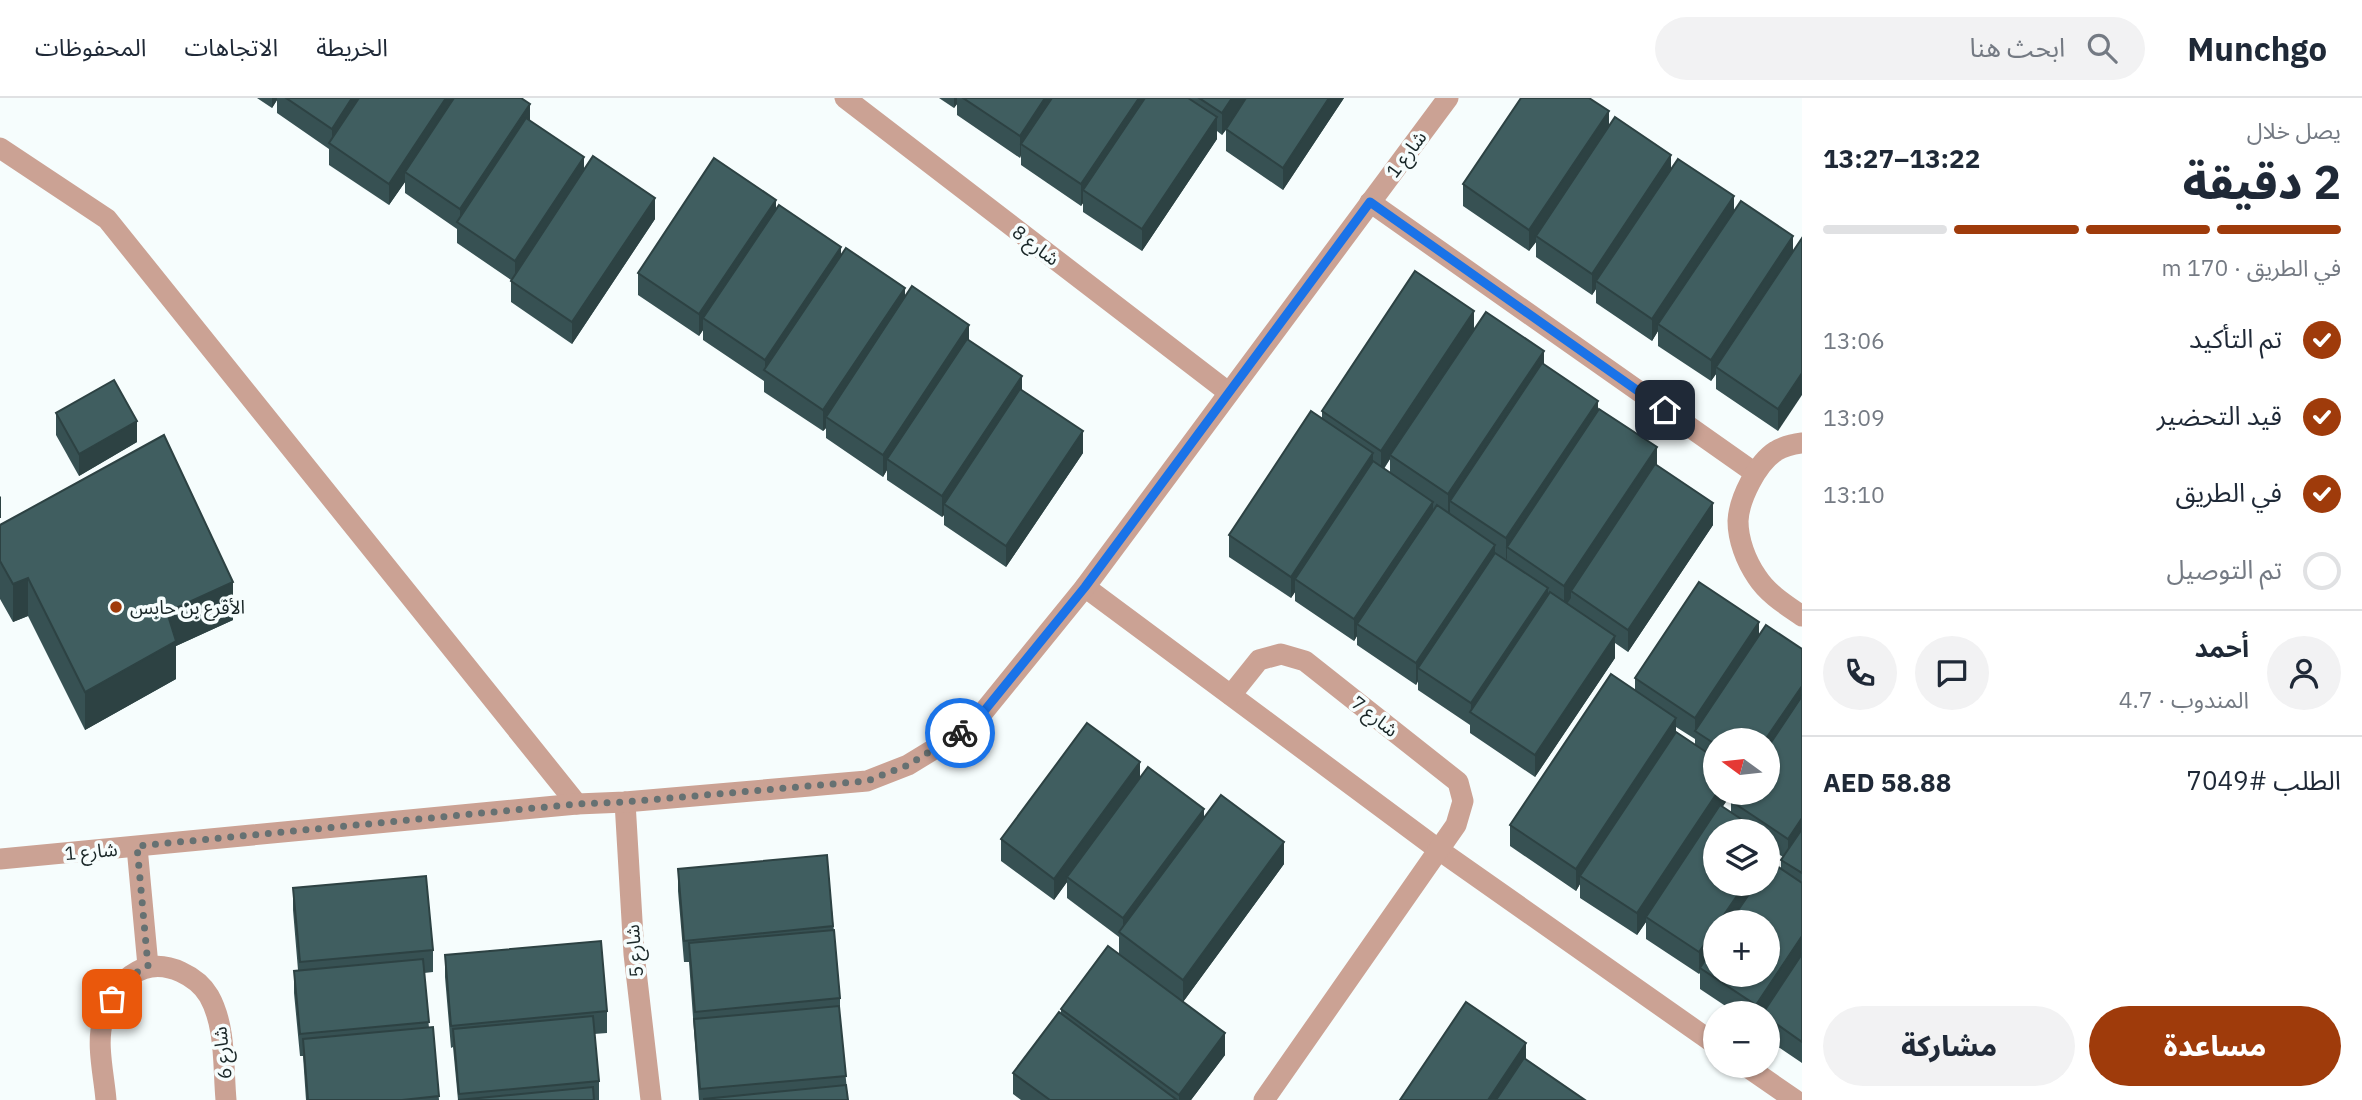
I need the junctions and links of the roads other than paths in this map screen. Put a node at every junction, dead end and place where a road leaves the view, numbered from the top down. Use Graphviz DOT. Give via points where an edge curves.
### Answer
graph roads {
  1 [pos="845,98"];
  2 [pos="1448,98"];
  3 [pos="0,148"];
  4 [pos="1370,202"];
  5 [pos="1228,392"];
  6 [pos="1802,443"];
  7 [pos="1755,473"];
  8 [pos="1085,587"];
  9 [pos="1802,616"];
  10 [pos="1231,695"];
  11 [pos="625,802"];
  12 [pos="577,804"];
  13 [pos="137,846"];
  14 [pos="1439,850"];
  15 [pos="0,859"];
  16 [pos="148,966"];
  17 [pos="1703,1036"];
  18 [pos="1763,1078"];
  19 [pos="106,1100"];
  20 [pos="226,1100"];
  21 [pos="651,1100"];
  22 [pos="1264,1100"];
  23 [pos="1795,1100"];
  1 -- 5 [label="street, شارع 8"];
  2 -- 4 [label="street, شارع 1"];
  3 -- 12 [label="street" via="107,219"];
  4 -- 5 [label="street, شارع 1"];
  4 -- 7 [label="street"];
  5 -- 8 [label="street, شارع 1"];
  6 -- 7 [label="street" via="1776,451"];
  7 -- 9 [label="street" via="1741,500 1742,549 1774,596"];
  8 -- 10 [label="street"];
  8 -- 11 [label="street, شارع 1" via="972,726 908,765 867,781"];
  10 -- 14 [label="street"];
  10 -- 14 [label="street, شارع 7" via="1259,660 1281,654 1305,660 1458,782 1463,801 1457,825"];
  11 -- 12 [label="street, شارع 1"];
  11 -- 21 [label="street, شارع 5" via="634,954"];
  12 -- 13 [label="street, شارع 1"];
  13 -- 15 [label="street, شارع 1"];
  13 -- 16 [label="street"];
  14 -- 17 [label="street"];
  14 -- 22 [label="street, شارع 7"];
  16 -- 19 [label="street" via="127,978 103,1021"];
  16 -- 20 [label="street, شارع 6" via="170,967 194,978 208,994 220,1021"];
  18 -- 23 [label="street"];
}
